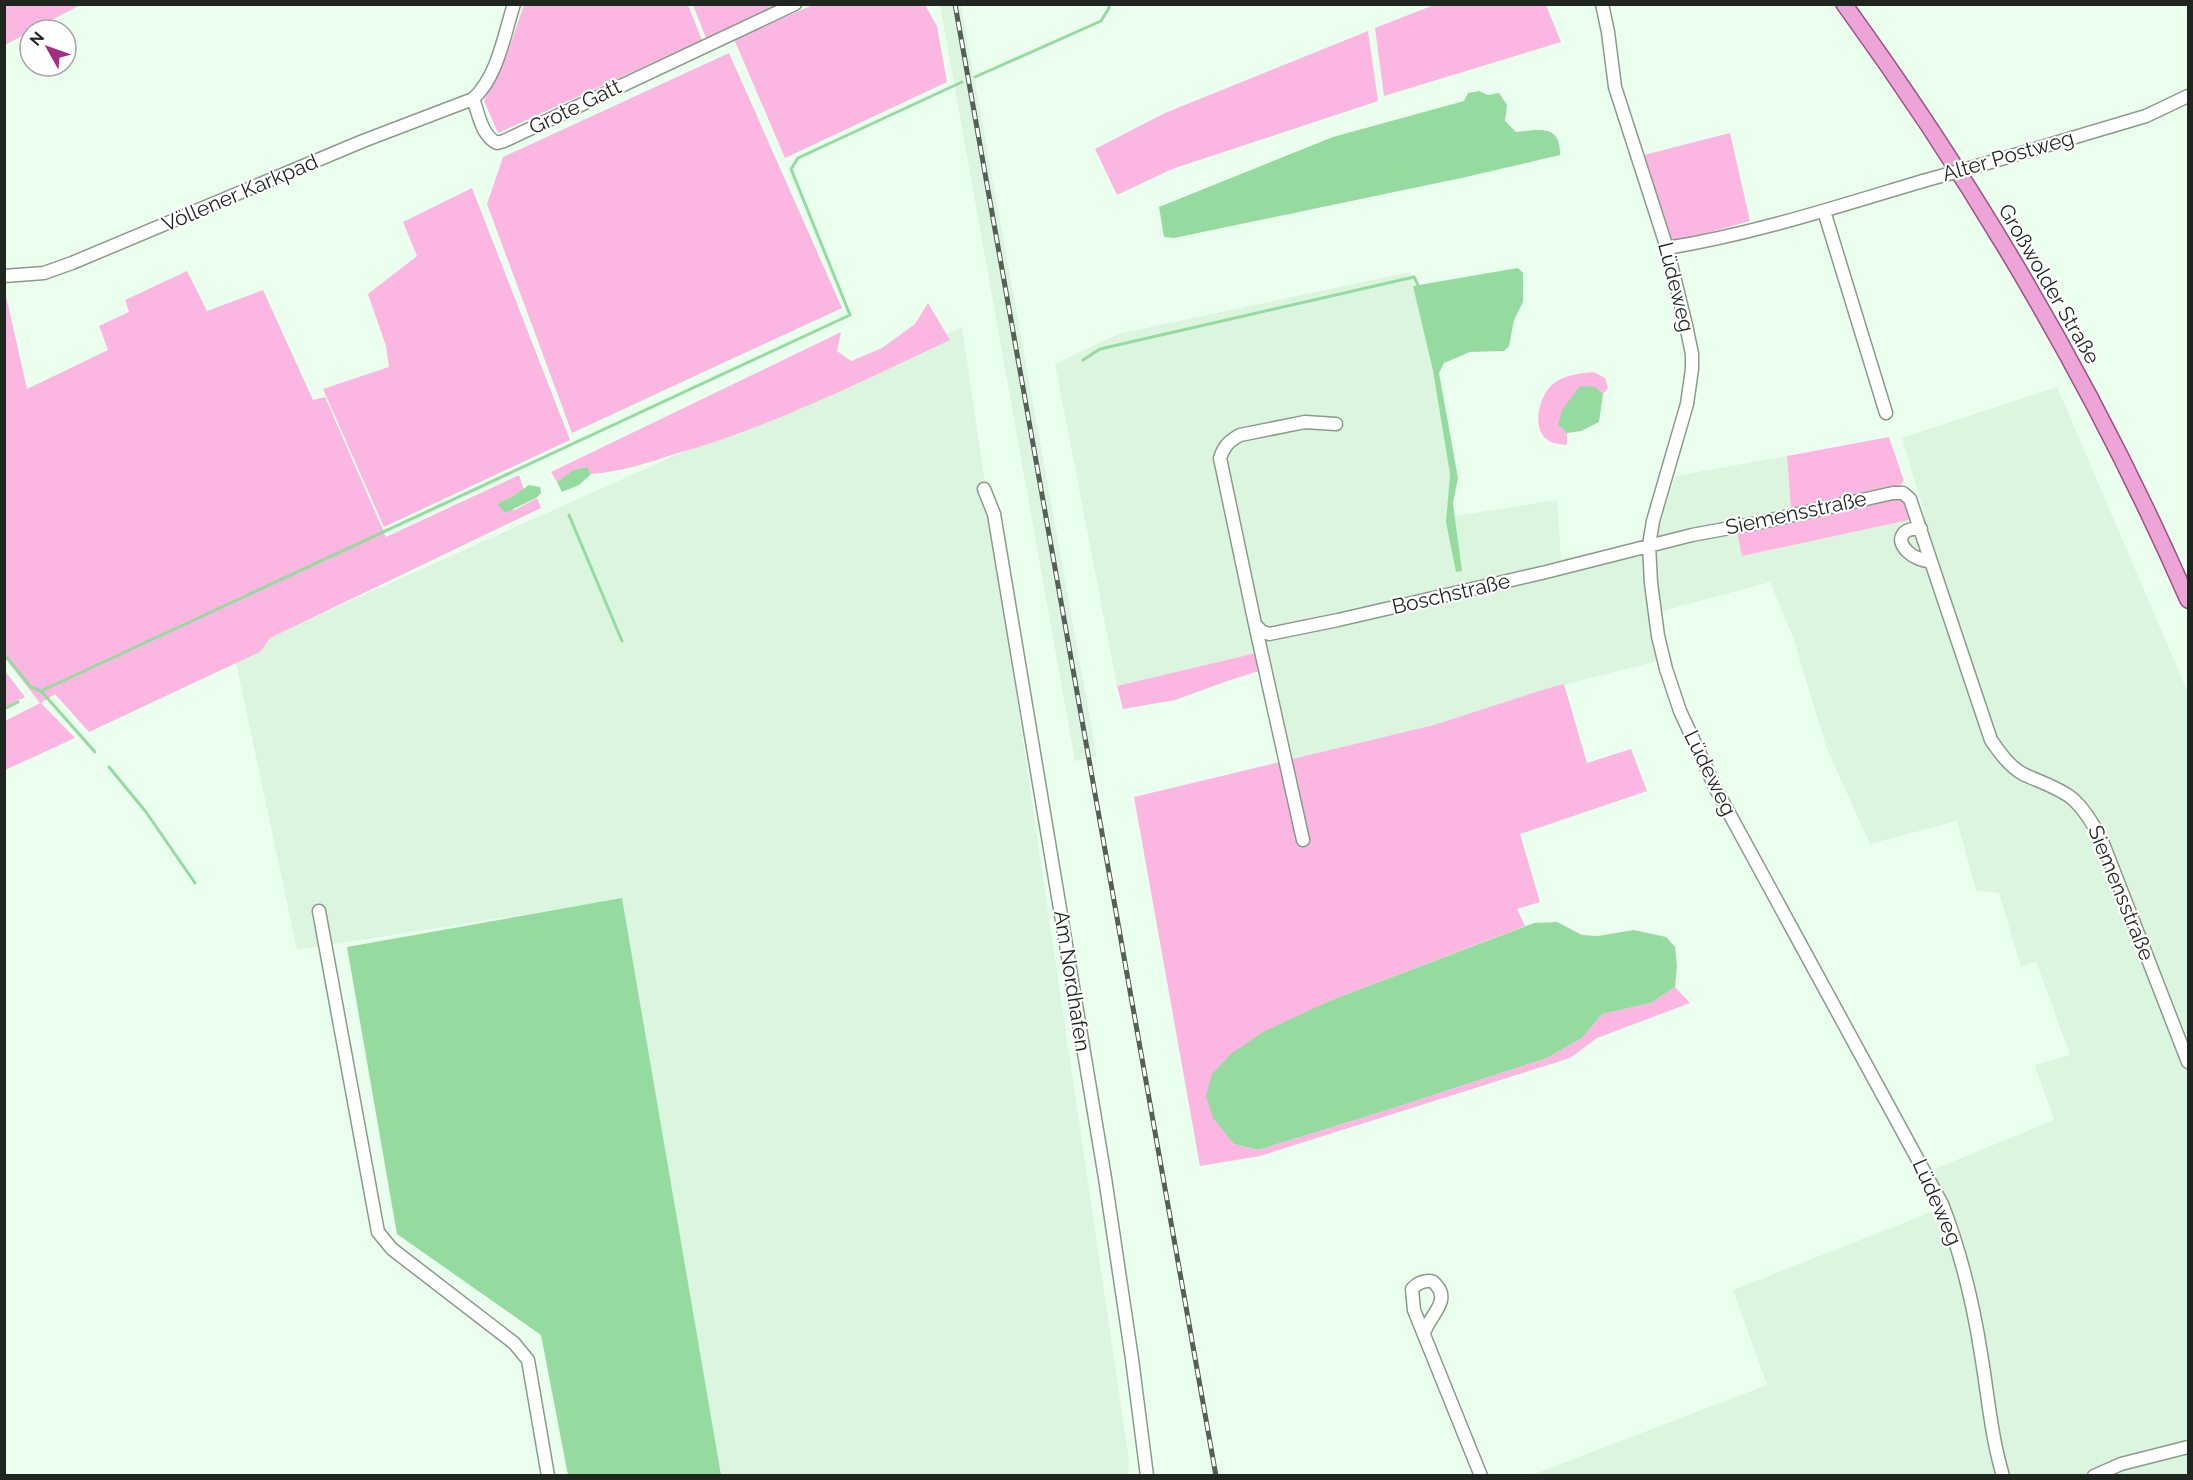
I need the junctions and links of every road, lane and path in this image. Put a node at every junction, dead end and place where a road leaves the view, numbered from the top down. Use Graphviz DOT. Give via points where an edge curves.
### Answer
graph roads {
  1 [pos="514,4"];
  2 [pos="795,4"];
  3 [pos="1602,4"];
  4 [pos="1844,4"];
  5 [pos="2188,96"];
  6 [pos="473,99"];
  7 [pos="1824,211"];
  8 [pos="1667,248"];
  9 [pos="4,276"];
  10 [pos="1886,413"];
  11 [pos="1336,424"];
  12 [pos="984,489"];
  13 [pos="1921,529"];
  14 [pos="1649,545"];
  15 [pos="1931,562"];
  16 [pos="2188,600"];
  17 [pos="1255,624"];
  18 [pos="1303,840"];
  19 [pos="319,911"];
  20 [pos="2188,1062"];
  21 [pos="1424,1334"];
  22 [pos="2188,1447"];
  23 [pos="548,1476"];
  24 [pos="1147,1476"];
  25 [pos="1481,1476"];
  26 [pos="2003,1476"];
  27 [pos="2094,1476"];
  1 -- 6 [label="street" via="490,78"];
  2 -- 6 [label="street, Grote Gatt" via="504,141 497,143 484,131"];
  3 -- 8 [label="street, Lüdeweg" via="1615,87"];
  4 -- 16 [label="main road, Großwolder Straße" via="1961,177 2070,361 2119,453"];
  5 -- 7 [label="street, Alter Postweg, bridge" via="2146,116"];
  6 -- 9 [label="street, Völlener Karkpad" via="44,273"];
  7 -- 8 [label="street, Alter Postweg"];
  7 -- 10 [label="street"];
  8 -- 14 [label="street, Lüdeweg" via="1692,354 1692,369 1687,404"];
  11 -- 17 [label="street" via="1305,422 1240,435 1223,450 1220,458"];
  12 -- 24 [label="street, Am Nordhafen" via="996,525 1103,1167"];
  13 -- 14 [label="street, Siemensstraße" via="1910,499 1903,493 1893,493"];
  13 -- 15 [label="street, Siemensstraße"];
  13 -- 15 [label="street" via="1905,531 1902,543 1916,558"];
  14 -- 17 [label="street, Boschstraße" via="1315,625 1269,634"];
  14 -- 26 [label="street, Lüdeweg" via="1658,636 1680,711 1697,750 1942,1204 1967,1279"];
  15 -- 20 [label="street, Siemensstraße" via="1991,740 2003,758 2021,772 2057,789 2090,817"];
  17 -- 18 [label="street"];
  19 -- 23 [label="street" via="378,1232 392,1249 514,1342 528,1360"];
  21 -- 25 [label="street"];
  22 -- 27 [label="street" via="2121,1464"];
}
